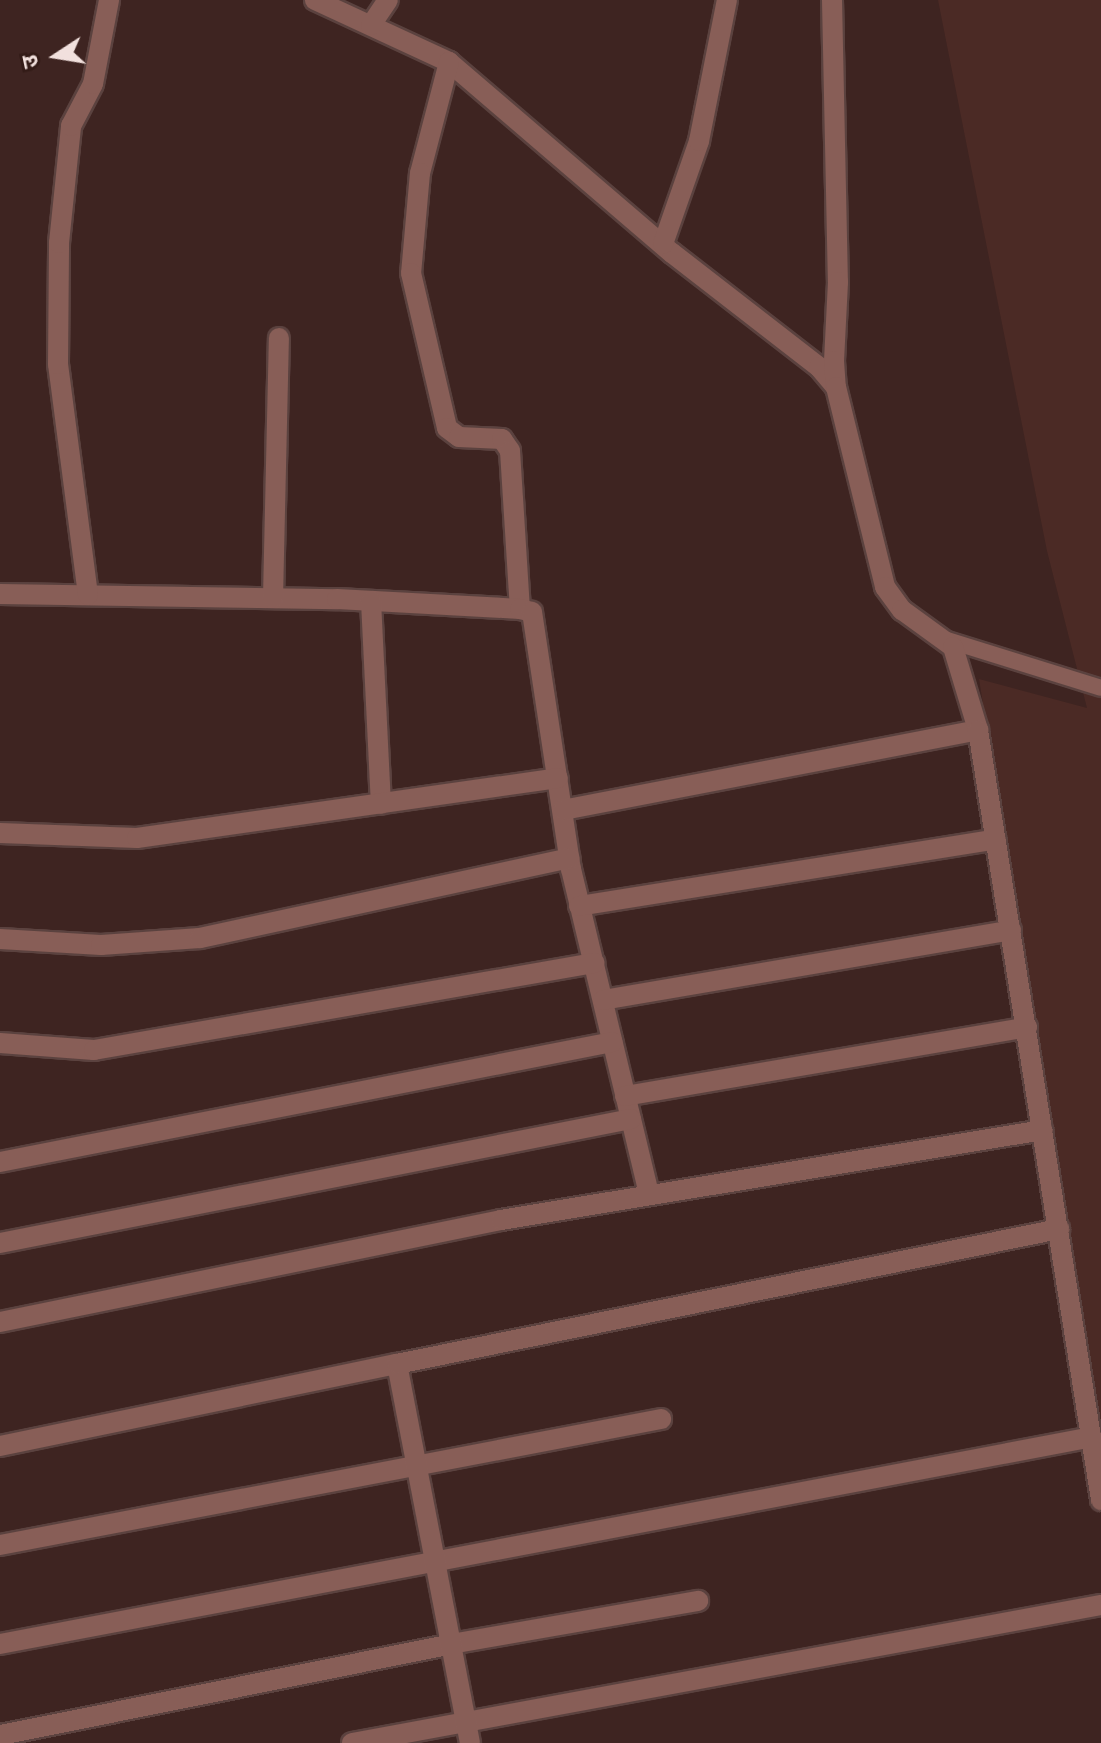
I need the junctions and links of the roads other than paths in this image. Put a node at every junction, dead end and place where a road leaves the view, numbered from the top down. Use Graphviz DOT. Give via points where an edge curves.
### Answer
graph roads {
  1 [pos="109,0"];
  2 [pos="315,0"];
  3 [pos="388,0"];
  4 [pos="727,0"];
  5 [pos="832,0"];
  6 [pos="371,25"];
  7 [pos="449,62"];
  8 [pos="663,244"];
  9 [pos="279,338"];
  10 [pos="836,387"];
  11 [pos="0,594"];
  12 [pos="88,595"];
  13 [pos="273,598"];
  14 [pos="371,601"];
  15 [pos="520,609"];
  16 [pos="942,638"];
  17 [pos="1101,688"];
  18 [pos="978,730"];
  19 [pos="558,778"];
  20 [pos="381,804"];
  21 [pos="563,810"];
  22 [pos="0,833"];
  23 [pos="996,839"];
  24 [pos="569,858"];
  25 [pos="579,906"];
  26 [pos="1011,930"];
  27 [pos="0,939"];
  28 [pos="594,963"];
  29 [pos="603,1000"];
  30 [pos="1027,1027"];
  31 [pos="612,1042"];
  32 [pos="0,1043"];
  33 [pos="625,1096"];
  34 [pos="631,1119"];
  35 [pos="1043,1130"];
  36 [pos="0,1162"];
  37 [pos="649,1195"];
  38 [pos="1059,1229"];
  39 [pos="0,1243"];
  40 [pos="0,1322"];
  41 [pos="397,1364"];
  42 [pos="661,1419"];
  43 [pos="1092,1437"];
  44 [pos="0,1446"];
  45 [pos="417,1468"];
  46 [pos="1101,1500"];
  47 [pos="0,1545"];
  48 [pos="435,1561"];
  49 [pos="698,1601"];
  50 [pos="1101,1605"];
  51 [pos="0,1644"];
  52 [pos="451,1644"];
  53 [pos="468,1733"];
  54 [pos="0,1734"];
  55 [pos="2,1743"];
  56 [pos="352,1743"];
  1 -- 12 [label="street" via="93,84 71,126 59,243 58,364"];
  2 -- 6 [label="street"];
  3 -- 6 [label="street"];
  4 -- 8 [label="street" via="699,141"];
  5 -- 10 [label="street"];
  6 -- 7 [label="street"];
  7 -- 8 [label="street"];
  7 -- 15 [label="street" via="420,173 411,273 447,428 459,437 502,439 510,451"];
  8 -- 10 [label="street" via="819,367"];
  9 -- 13 [label="street"];
  10 -- 16 [label="street" via="885,587 902,610"];
  11 -- 12 [label="street"];
  12 -- 13 [label="street"];
  13 -- 14 [label="street"];
  14 -- 15 [label="street"];
  14 -- 20 [label="street"];
  15 -- 19 [label="street" via="534,616"];
  16 -- 17 [label="lane"];
  16 -- 18 [label="street" via="960,663"];
  18 -- 21 [label="street"];
  18 -- 23 [label="street"];
  19 -- 20 [label="street"];
  19 -- 21 [label="street"];
  20 -- 22 [label="street" via="137,838"];
  21 -- 24 [label="street"];
  23 -- 25 [label="street"];
  23 -- 26 [label="street"];
  24 -- 25 [label="street"];
  24 -- 27 [label="street" via="200,938 101,945"];
  25 -- 28 [label="street"];
  26 -- 29 [label="street"];
  26 -- 30 [label="street"];
  28 -- 29 [label="street"];
  28 -- 32 [label="street" via="94,1050"];
  29 -- 31 [label="street"];
  30 -- 33 [label="street"];
  30 -- 35 [label="street"];
  31 -- 33 [label="street"];
  31 -- 36 [label="street"];
  33 -- 34 [label="street"];
  34 -- 37 [label="street"];
  34 -- 39 [label="street"];
  35 -- 37 [label="street"];
  35 -- 38 [label="street"];
  37 -- 40 [label="street"];
  38 -- 41 [label="street"];
  38 -- 43 [label="street"];
  41 -- 44 [label="street"];
  41 -- 45 [label="street"];
  42 -- 45 [label="street"];
  43 -- 46 [label="street"];
  43 -- 48 [label="street"];
  45 -- 47 [label="street"];
  45 -- 48 [label="street"];
  48 -- 51 [label="street"];
  48 -- 52 [label="street"];
  49 -- 52 [label="street"];
  50 -- 53 [label="street"];
  52 -- 53 [label="street"];
  52 -- 54 [label="street"];
  53 -- 56 [label="street"];
  54 -- 55 [label="street"];
}
